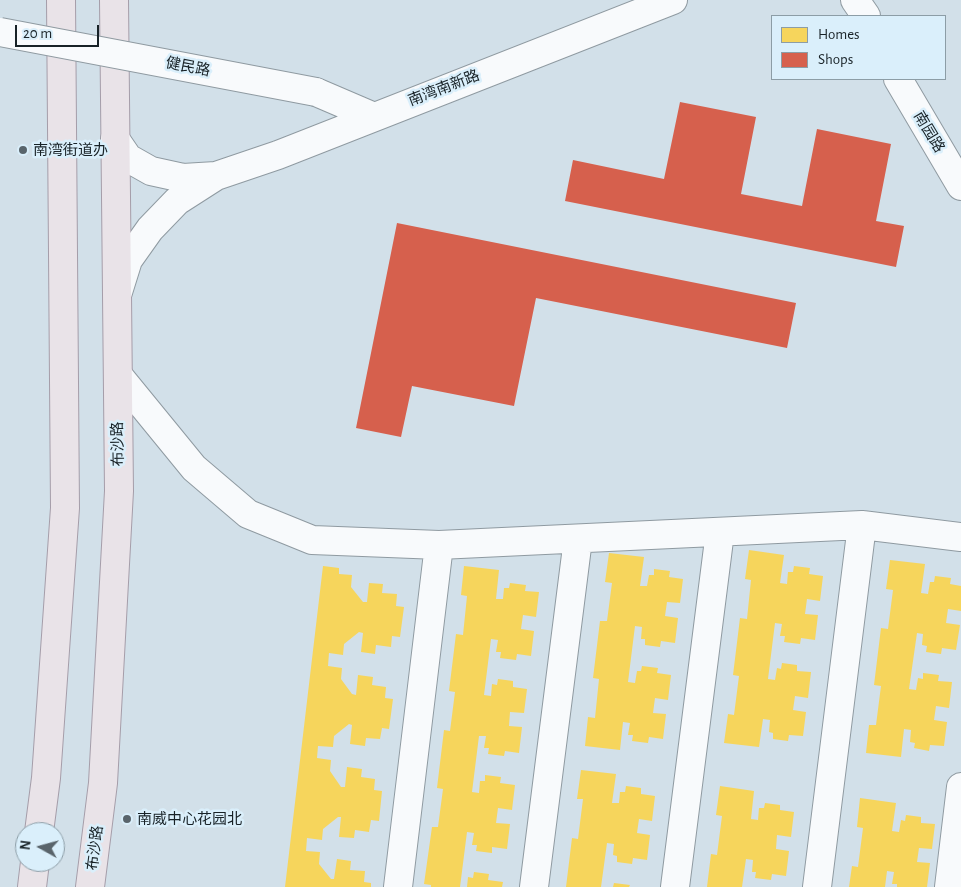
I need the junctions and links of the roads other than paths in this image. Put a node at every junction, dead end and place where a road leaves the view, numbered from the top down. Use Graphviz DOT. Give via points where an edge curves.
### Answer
graph roads {
  1 [pos="60,0"];
  2 [pos="114,0"];
  3 [pos="673,0"];
  4 [pos="854,0"];
  5 [pos="865,15"];
  6 [pos="0,32"];
  7 [pos="899,80"];
  8 [pos="372,116"];
  9 [pos="115,139"];
  10 [pos="216,176"];
  11 [pos="961,186"];
  12 [pos="117,296"];
  13 [pos="118,375"];
  14 [pos="862,525"];
  15 [pos="720,532"];
  16 [pos="961,538"];
  17 [pos="578,539"];
  18 [pos="439,545"];
  19 [pos="961,787"];
  20 [pos="40,822"];
  21 [pos="34,872"];
  22 [pos="32,887"];
  23 [pos="90,887"];
  24 [pos="398,887"];
  25 [pos="534,887"];
  26 [pos="675,887"];
  27 [pos="817,887"];
  28 [pos="949,887"];
  1 -- 20 [label="main road" via="65,508"];
  2 -- 9 [label="main road, 布沙路"];
  3 -- 8 [label="street, 南湾南新路"];
  4 -- 5 [label="street"];
  6 -- 8 [label="street, 健民路, bridge" via="316,92"];
  7 -- 11 [label="street, 南园路"];
  8 -- 10 [label="street, 南湾南新路" via="278,155"];
  9 -- 10 [label="street, 南湾南新路" via="128,158 151,171 183,178"];
  9 -- 12 [label="main road, 布沙路"];
  10 -- 12 [label="street, 南湾南新路" via="177,202 150,229 128,260"];
  12 -- 13 [label="main road, 布沙路"];
  13 -- 18 [label="street" via="194,468 248,514 312,540"];
  13 -- 23 [label="main road, 布沙路" via="118,501 103,783"];
  14 -- 15 [label="street"];
  14 -- 16 [label="street"];
  14 -- 27 [label="street"];
  15 -- 17 [label="street"];
  15 -- 26 [label="street"];
  17 -- 18 [label="street"];
  17 -- 25 [label="street"];
  18 -- 24 [label="street"];
  19 -- 28 [label="street"];
  21 -- 22 [label="main road"];
}
